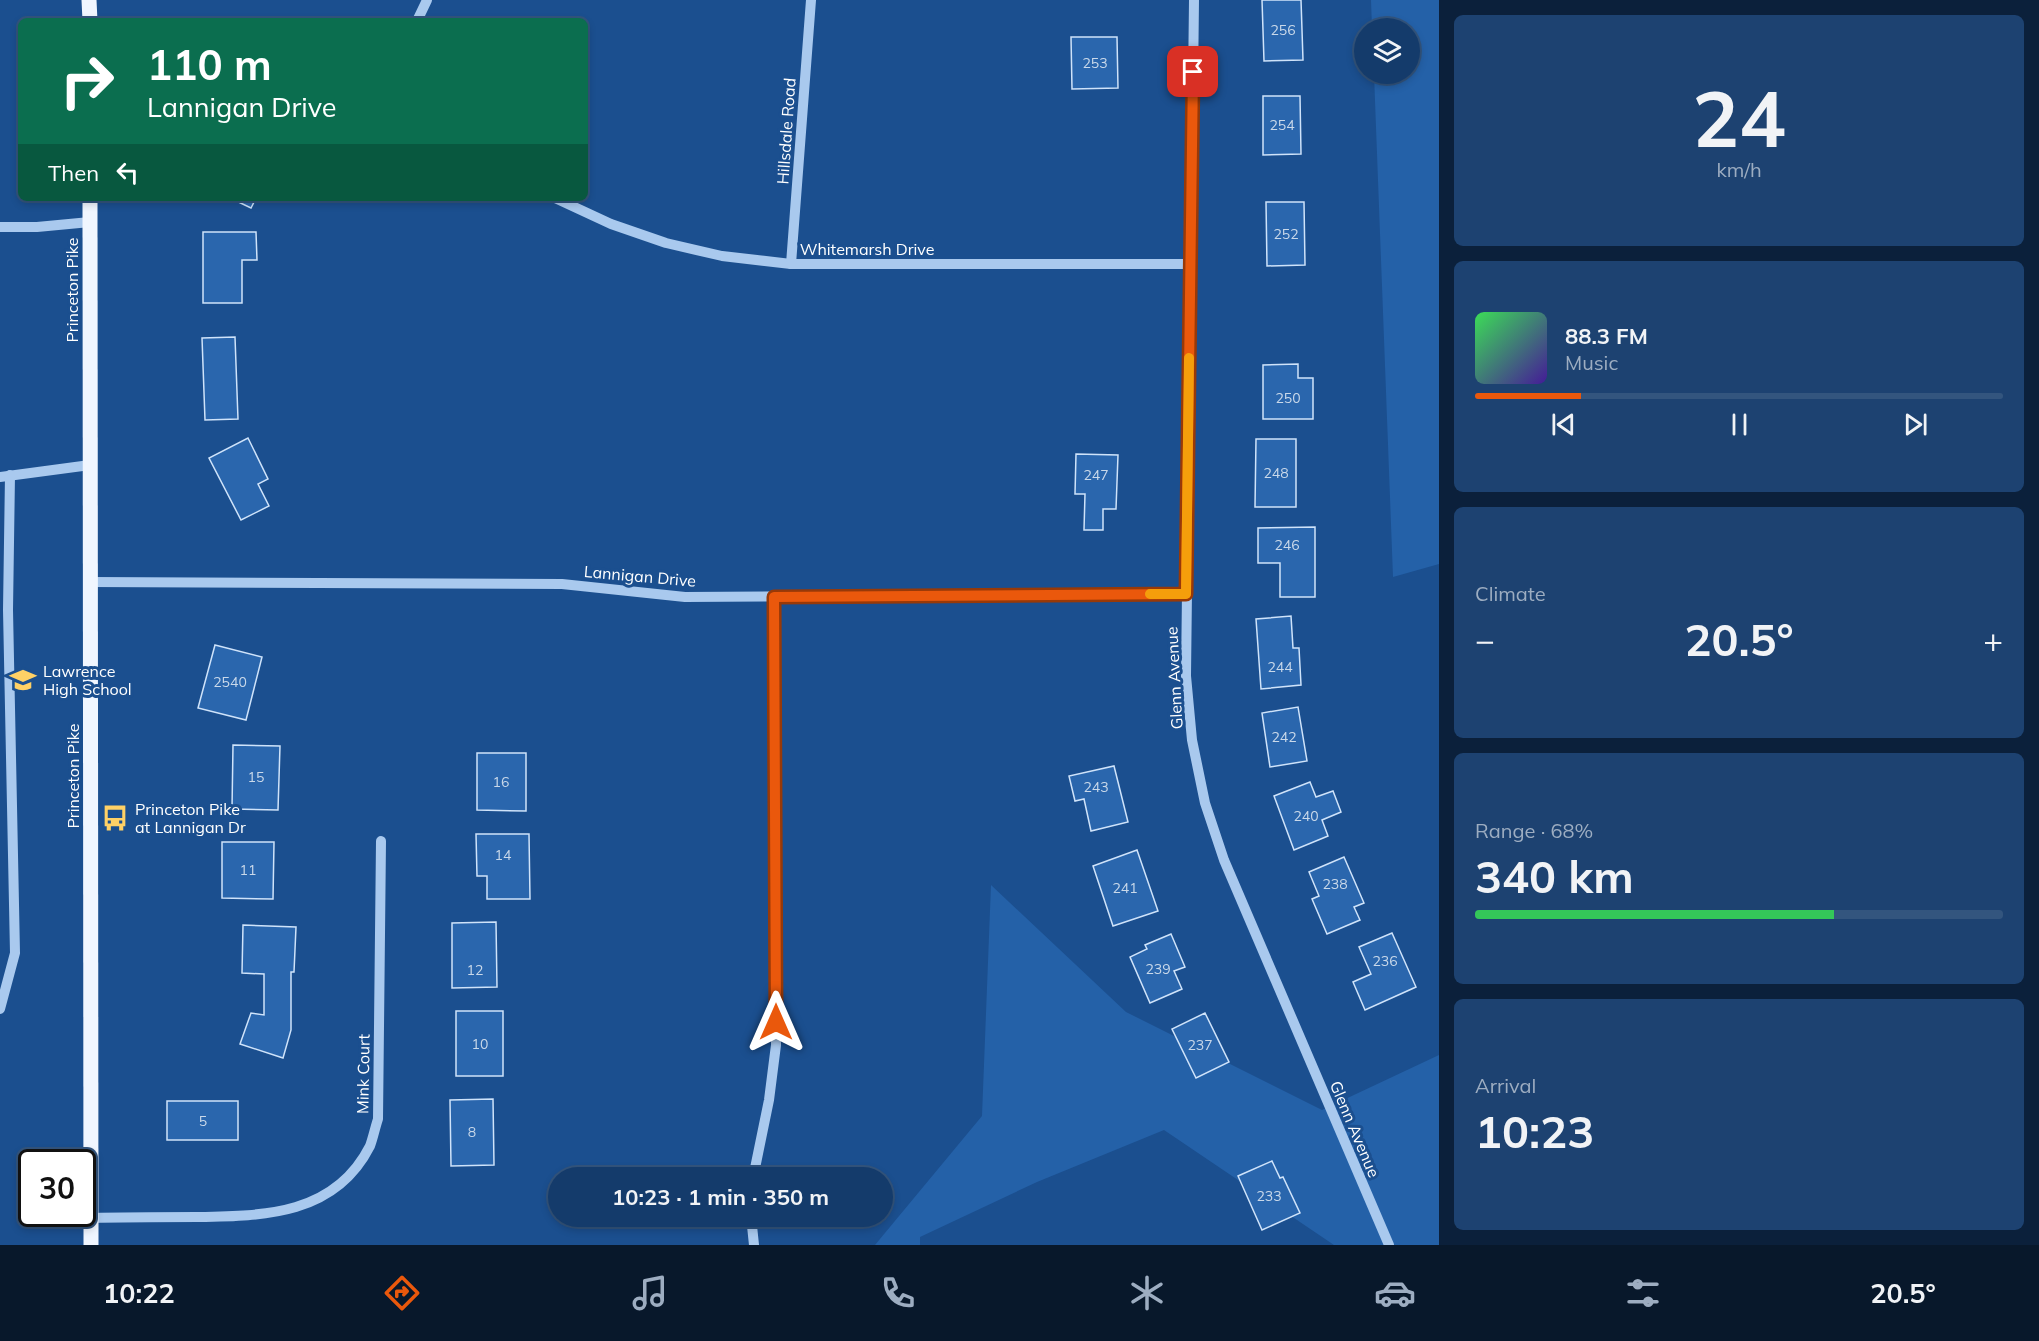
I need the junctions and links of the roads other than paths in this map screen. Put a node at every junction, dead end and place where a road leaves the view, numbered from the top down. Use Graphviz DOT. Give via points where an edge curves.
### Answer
graph roads {
  1 [pos="89,0"];
  2 [pos="427,0"];
  3 [pos="811,0"];
  4 [pos="1194,0"];
  5 [pos="90,18"];
  6 [pos="418,18"];
  7 [pos="90,201"];
  8 [pos="561,201"];
  9 [pos="90,222"];
  10 [pos="0,227"];
  11 [pos="790,264"];
  12 [pos="1191,264"];
  13 [pos="90,465"];
  14 [pos="5,476"];
  15 [pos="90,582"];
  16 [pos="1186,594"];
  17 [pos="774,597"];
  18 [pos="381,841"];
  19 [pos="0,1009"];
  20 [pos="91,1149"];
  21 [pos="755,1167"];
  22 [pos="96,1218"];
  23 [pos="91,1227"];
  24 [pos="752,1227"];
  25 [pos="91,1245"];
  26 [pos="754,1245"];
  27 [pos="1389,1245"];
  1 -- 5 [label="main road"];
  2 -- 6 [label="street"];
  3 -- 11 [label="street, Hillsdale Road"];
  4 -- 12 [label="street, Glenn Avenue"];
  7 -- 9 [label="main road, Princeton Pike"];
  8 -- 11 [label="street, Whitemarsh Drive" via="666,243 722,256"];
  9 -- 10 [label="street"];
  9 -- 13 [label="main road, Princeton Pike"];
  11 -- 12 [label="street, Whitemarsh Drive"];
  12 -- 16 [label="street, Glenn Avenue"];
  13 -- 14 [label="street"];
  13 -- 15 [label="main road, Princeton Pike"];
  14 -- 19 [label="street" via="15,953"];
  15 -- 17 [label="street, Lannigan Drive" via="562,584 685,597"];
  15 -- 20 [label="main road, Princeton Pike"];
  16 -- 17 [label="street, Lannigan Drive"];
  16 -- 27 [label="street, Glenn Avenue" via="1186,676 1192,740 1205,803 1224,860"];
  17 -- 21 [label="street" via="776,1045"];
  18 -- 22 [label="street, Mink Court" via="378,1119 370,1145 356,1168 334,1189 307,1204 285,1210 252,1216"];
  23 -- 25 [label="main road, Princeton Pike"];
  24 -- 26 [label="street"];
}
